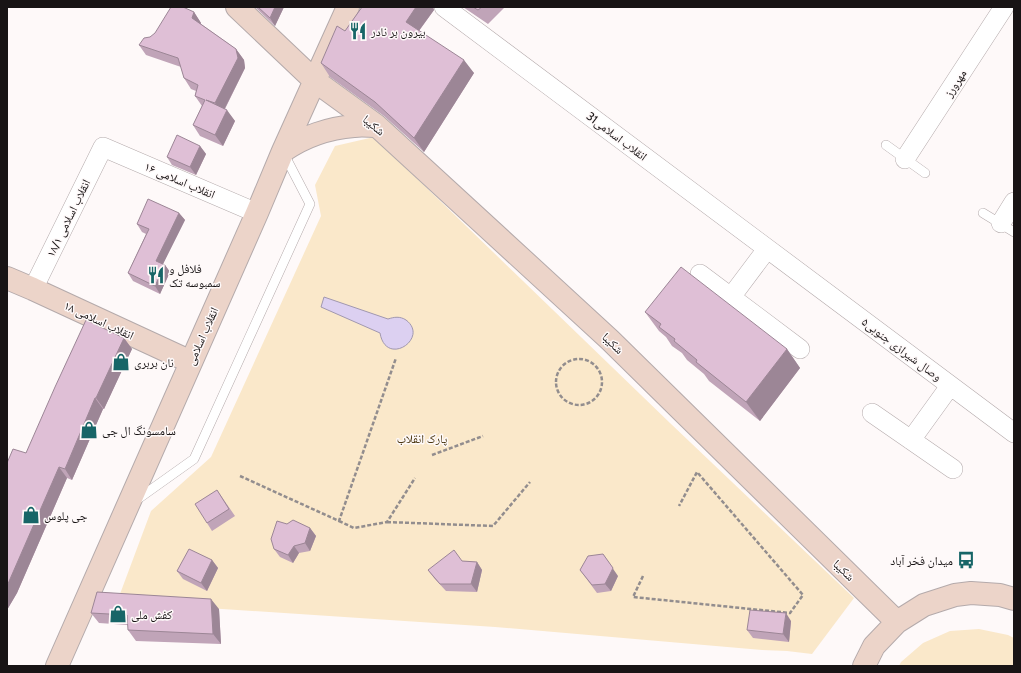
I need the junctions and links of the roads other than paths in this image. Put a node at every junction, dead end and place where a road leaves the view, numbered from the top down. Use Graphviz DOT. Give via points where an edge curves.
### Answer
graph roads {
  1 [pos="237,7"];
  2 [pos="348,7"];
  3 [pos="444,7"];
  4 [pos="1004,7"];
  5 [pos="315,81"];
  6 [pos="377,126"];
  7 [pos="886,145"];
  8 [pos="103,147"];
  9 [pos="283,151"];
  10 [pos="905,159"];
  11 [pos="925,173"];
  12 [pos="1014,202"];
  13 [pos="257,213"];
  14 [pos="983,213"];
  15 [pos="1007,227"];
  16 [pos="767,249"];
  17 [pos="790,266"];
  18 [pos="700,274"];
  19 [pos="7,278"];
  20 [pos="33,289"];
  21 [pos="731,297"];
  22 [pos="800,349"];
  23 [pos="191,362"];
  24 [pos="950,386"];
  25 [pos="872,413"];
  26 [pos="1014,433"];
  27 [pos="911,440"];
  28 [pos="953,469"];
  29 [pos="127,507"];
  30 [pos="1014,599"];
  31 [pos="897,622"];
  32 [pos="57,666"];
  33 [pos="864,666"];
  1 -- 5 [label="street, شکیبا"];
  2 -- 5 [label="street, انقلاب اسلامی"];
  3 -- 16 [label="street, 31انقلاب اسلامی"];
  4 -- 10 [label="street, مهرورز"];
  5 -- 6 [label="street, شکیبا"];
  5 -- 9 [label="street, انقلاب اسلامی"];
  6 -- 9 [label="street" via="353,126 317,134 294,143"];
  6 -- 31 [label="street, شکیبا" via="610,340"];
  7 -- 10 [label="lane"];
  8 -- 13 [label="street, ۱۶ انقلاب اسلامی"];
  8 -- 20 [label="street, ۱۸/۱ انقلاب اسلامی"];
  9 -- 13 [label="street, انقلاب اسلامی"];
  9 -- 29 [label="lane" via="310,204 194,459"];
  10 -- 11 [label="lane"];
  12 -- 15 [label="street"];
  13 -- 23 [label="street, انقلاب اسلامی"];
  14 -- 15 [label="lane"];
  16 -- 17 [label="street, 31انقلاب اسلامی"];
  16 -- 21 [label="street"];
  17 -- 24 [label="street, ۵وصال شیرازی جنوبی"];
  18 -- 21 [label="street"];
  19 -- 20 [label="street, ۱۸ انقلاب اسلامی"];
  20 -- 23 [label="street, ۱۸ انقلاب اسلامی"];
  21 -- 22 [label="street"];
  23 -- 29 [label="street, انقلاب اسلامی"];
  24 -- 26 [label="street, ۵وصال شیرازی جنوبی"];
  24 -- 27 [label="street"];
  25 -- 27 [label="street"];
  27 -- 28 [label="street"];
  29 -- 32 [label="street, انقلاب اسلامی"];
  30 -- 31 [label="street" via="1000,594 955,595 924,605"];
  31 -- 33 [label="street" via="874,646"];
}
